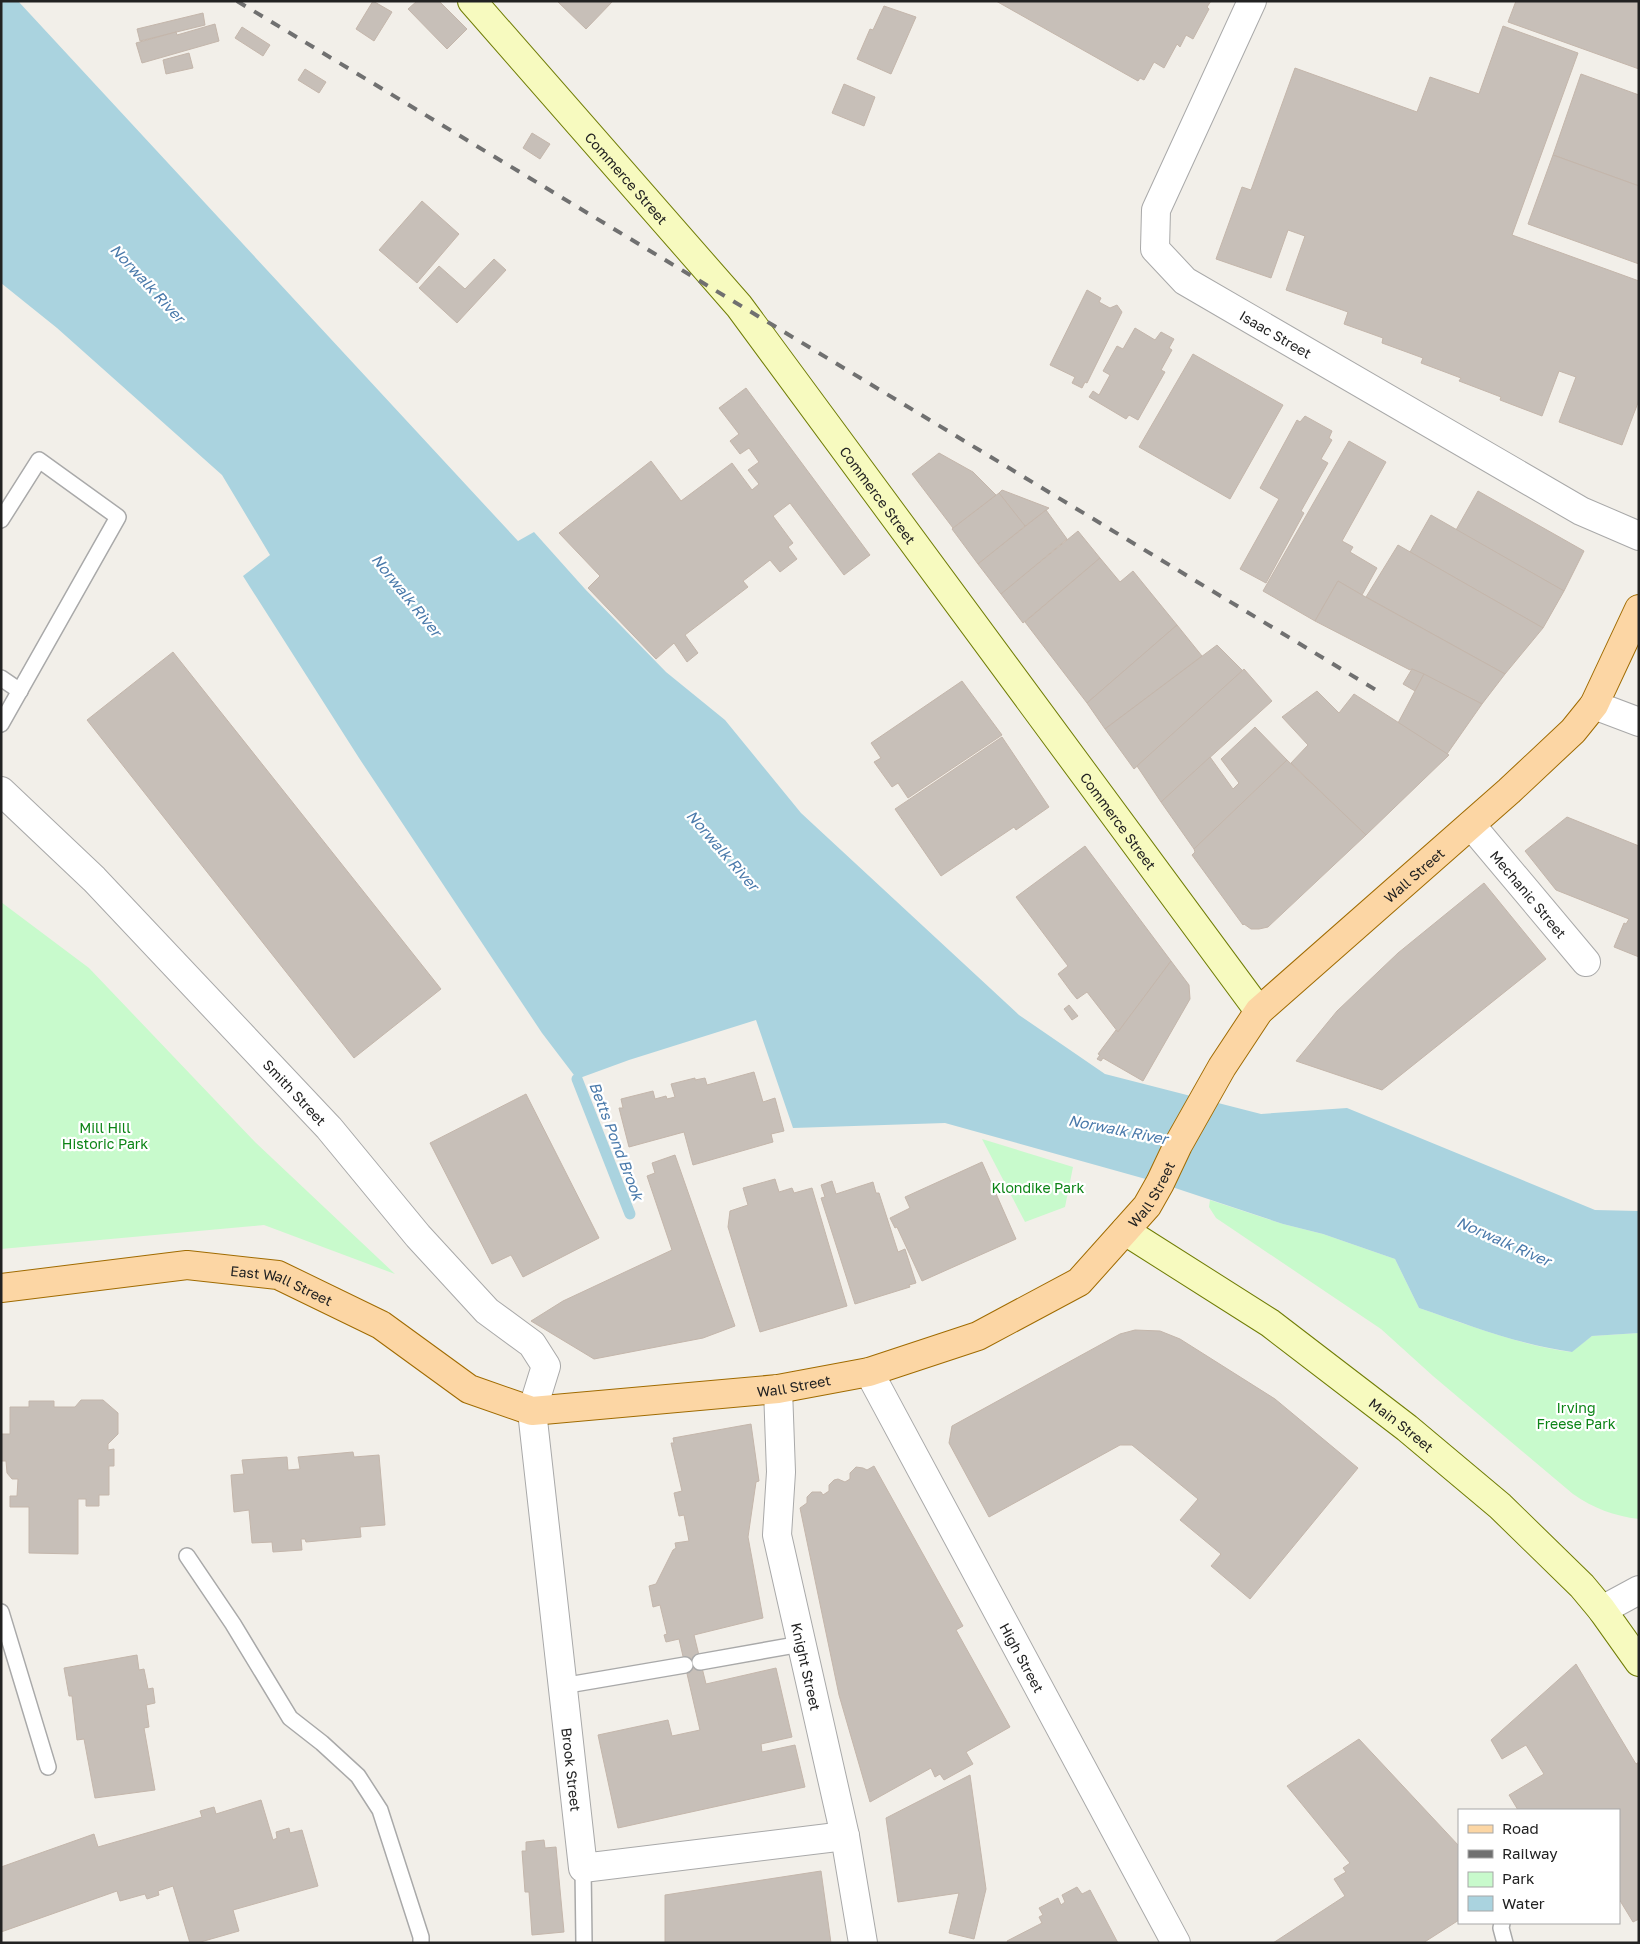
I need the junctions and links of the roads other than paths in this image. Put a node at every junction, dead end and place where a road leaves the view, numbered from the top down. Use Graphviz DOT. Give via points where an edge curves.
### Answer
graph roads {
  1 [pos="472,1"];
  2 [pos="1252,1"];
  3 [pos="1,520"];
  4 [pos="1639,536"];
  5 [pos="1639,609"];
  6 [pos="1,678"];
  7 [pos="20,691"];
  8 [pos="1594,705"];
  9 [pos="1639,722"];
  10 [pos="1,724"];
  11 [pos="1,792"];
  12 [pos="1471,825"];
  13 [pos="1586,962"];
  14 [pos="1259,1011"];
  15 [pos="1125,1231"];
  16 [pos="1,1288"];
  17 [pos="869,1372"];
  18 [pos="778,1390"];
  19 [pos="532,1411"];
  20 [pos="187,1556"];
  21 [pos="1639,1590"];
  22 [pos="1602,1610"];
  23 [pos="1,1612"];
  24 [pos="801,1644"];
  25 [pos="700,1662"];
  26 [pos="1639,1662"];
  27 [pos="685,1665"];
  28 [pos="562,1686"];
  29 [pos="48,1767"];
  30 [pos="845,1836"];
  31 [pos="583,1868"];
  32 [pos="1502,1924"];
  33 [pos="421,1943"];
  34 [pos="584,1943"];
  35 [pos="863,1943"];
  36 [pos="1176,1943"];
  37 [pos="1505,1943"];
  1 -- 14 [label="main road, Commerce Street" via="739,306"];
  2 -- 4 [label="street, Isaac Street" via="1156,210 1155,250 1185,281 1581,511"];
  3 -- 7 [label="lane" via="39,460 118,517"];
  5 -- 8 [label="main road, Wall Street"];
  6 -- 7 [label="lane"];
  7 -- 10 [label="lane"];
  8 -- 9 [label="street"];
  8 -- 12 [label="main road, Wall Street" via="1573,731"];
  11 -- 19 [label="street, Smith Street" via="94,879 329,1128 418,1236 487,1311 532,1344 546,1366"];
  12 -- 13 [label="street, Mechanic Street"];
  12 -- 14 [label="main road, Wall Street"];
  14 -- 15 [label="main road, Wall Street" via="1222,1067 1147,1206"];
  15 -- 17 [label="main road, Wall Street" via="1079,1282 978,1336"];
  15 -- 22 [label="main road, Main Street" via="1270,1324 1407,1428 1500,1506 1582,1586"];
  16 -- 19 [label="main road, East Wall Street" via="187,1266 278,1275 381,1326 469,1390"];
  17 -- 18 [label="main road, Wall Street"];
  17 -- 36 [label="street, High Street"];
  18 -- 19 [label="main road, Wall Street"];
  18 -- 24 [label="street, Knight Street" via="781,1472 777,1535"];
  19 -- 28 [label="street, Brook Street"];
  20 -- 33 [label="lane" via="290,1718 358,1776 380,1810 422,1936"];
  21 -- 22 [label="street"];
  22 -- 26 [label="main road, Main Street"];
  23 -- 29 [label="lane"];
  24 -- 25 [label="lane"];
  24 -- 30 [label="street, Knight Street"];
  27 -- 28 [label="lane"];
  28 -- 31 [label="street, Brook Street"];
  30 -- 31 [label="street"];
  30 -- 35 [label="street, Knight Street"];
  31 -- 34 [label="lane"];
  32 -- 37 [label="lane"];
}
